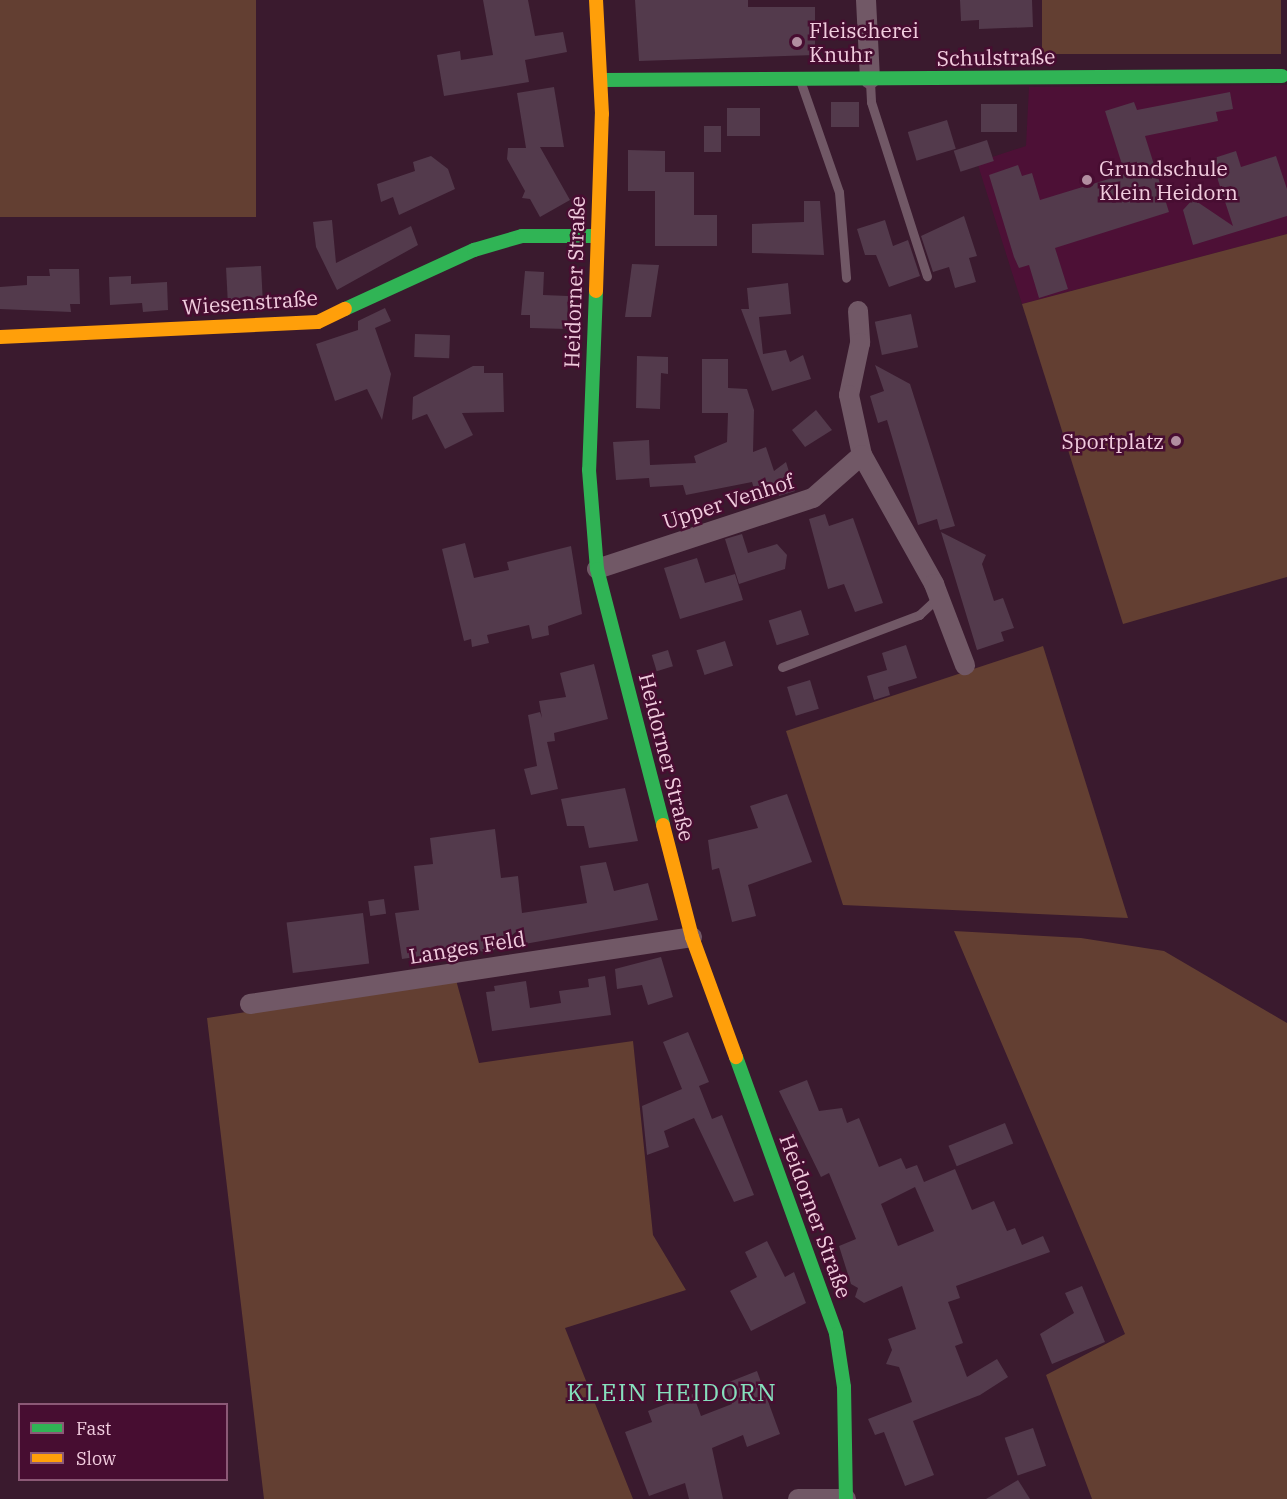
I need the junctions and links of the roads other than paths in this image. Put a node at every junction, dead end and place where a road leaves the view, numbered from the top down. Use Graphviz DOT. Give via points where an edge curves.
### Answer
graph roads {
  1 [pos="596,0"];
  2 [pos="866,0"];
  3 [pos="1282,76"];
  4 [pos="870,79"];
  5 [pos="602,80"];
  6 [pos="800,80"];
  7 [pos="596,236"];
  8 [pos="927,276"];
  9 [pos="846,278"];
  10 [pos="858,311"];
  11 [pos="0,337"];
  12 [pos="862,455"];
  13 [pos="597,569"];
  14 [pos="937,598"];
  15 [pos="965,665"];
  16 [pos="782,667"];
  17 [pos="692,937"];
  18 [pos="250,1004"];
  19 [pos="798,1499"];
  20 [pos="846,1499"];
  1 -- 5 [label="main road, Heidorner Straße"];
  2 -- 4 [label="street"];
  3 -- 4 [label="main road, Schulstraße"];
  4 -- 6 [label="main road, Schulstraße"];
  4 -- 8 [label="lane" via="871,102"];
  5 -- 6 [label="main road, Schulstraße"];
  5 -- 7 [label="main road, Heidorner Straße"];
  6 -- 9 [label="lane" via="839,192"];
  7 -- 11 [label="main road, Wiesenstraße" via="522,236 474,250 318,322"];
  7 -- 13 [label="main road, Heidorner Straße" via="589,470"];
  10 -- 12 [label="street" via="860,343 849,395"];
  12 -- 13 [label="street, Upper Venhof" via="813,498"];
  12 -- 14 [label="street"];
  13 -- 17 [label="main road, Heidorner Straße"];
  14 -- 15 [label="street"];
  14 -- 16 [label="lane" via="919,615"];
  17 -- 18 [label="street, Langes Feld"];
  17 -- 20 [label="main road, Heidorner Straße" via="836,1334 844,1387"];
  19 -- 20 [label="street"];
}
